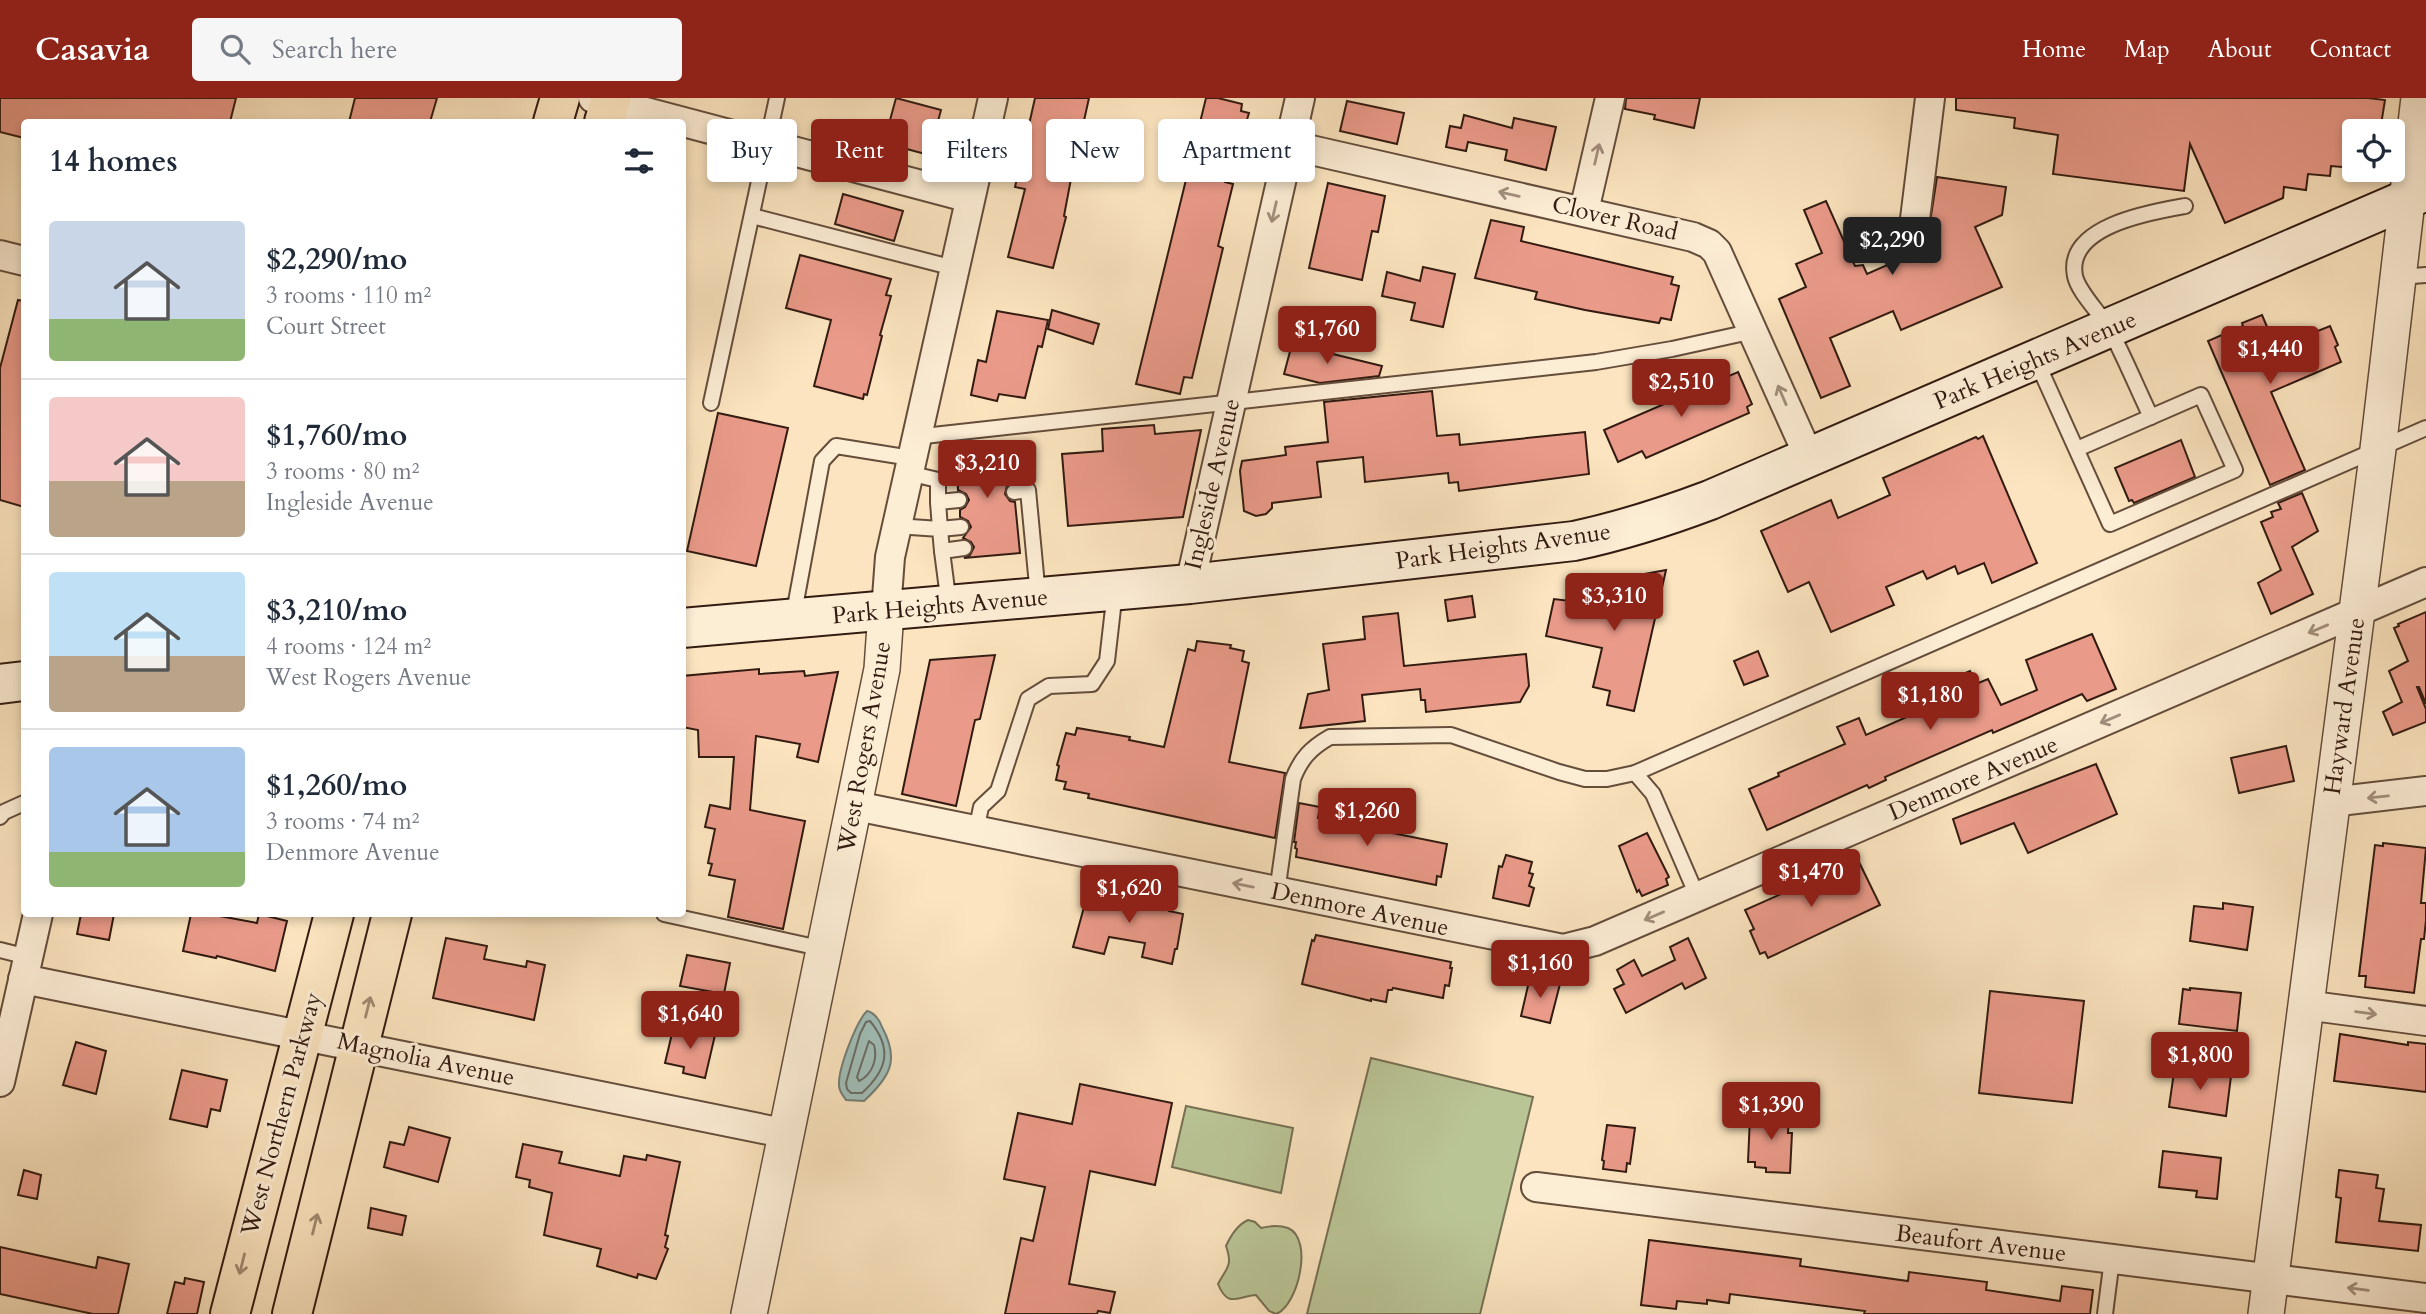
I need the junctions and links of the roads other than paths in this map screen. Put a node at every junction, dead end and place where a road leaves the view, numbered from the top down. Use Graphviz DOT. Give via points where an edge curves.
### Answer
graph roads {
  1 [pos="560,98"];
  2 [pos="777,98"];
  3 [pos="993,98"];
  4 [pos="1300,98"];
  5 [pos="1609,98"];
  6 [pos="1930,98"];
  7 [pos="2419,98"];
  8 [pos="604,105"];
  9 [pos="554,119"];
  10 [pos="661,119"];
  11 [pos="773,119"];
  12 [pos="1295,119"];
  13 [pos="686,125"];
  14 [pos="707,130"];
  15 [pos="1315,151"];
  16 [pos="797,153"];
  17 [pos="759,182"];
  18 [pos="1281,182"];
  19 [pos="2416,195"];
  20 [pos="971,198"];
  21 [pos="2185,206"];
  22 [pos="1584,211"];
  23 [pos="752,216"];
  24 [pos="1913,236"];
  25 [pos="0,255"];
  26 [pos="21,260"];
  27 [pos="954,268"];
  28 [pos="2412,276"];
  29 [pos="2109,328"];
  30 [pos="1754,331"];
  31 [pos="2036,360"];
  32 [pos="1231,401"];
  33 [pos="711,403"];
  34 [pos="2151,417"];
  35 [pos="2426,428"];
  36 [pos="2077,449"];
  37 [pos="2378,449"];
  38 [pos="911,456"];
  39 [pos="1809,457"];
  40 [pos="1014,492"];
  41 [pos="959,500"];
  42 [pos="938,502"];
  43 [pos="896,526"];
  44 [pos="961,527"];
  45 [pos="940,529"];
  46 [pos="964,548"];
  47 [pos="942,551"];
  48 [pos="2426,582"];
  49 [pos="1190,584"];
  50 [pos="1115,590"];
  51 [pos="1038,597"];
  52 [pos="949,606"];
  53 [pos="886,611"];
  54 [pos="2357,612"];
  55 [pos="793,619"];
  56 [pos="686,628"];
  57 [pos="21,681"];
  58 [pos="0,684"];
  59 [pos="1635,773"];
  60 [pos="2426,791"];
  61 [pos="2331,802"];
  62 [pos="21,804"];
  63 [pos="856,806"];
  64 [pos="0,817"];
  65 [pos="976,831"];
  66 [pos="1276,892"];
  67 [pos="1698,898"];
  68 [pos="37,917"];
  69 [pos="333,917"];
  70 [pos="367,917"];
  71 [pos="391,917"];
  72 [pos="678,917"];
  73 [pos="0,950"];
  74 [pos="826,950"];
  75 [pos="26,968"];
  76 [pos="378,968"];
  77 [pos="2305,1005"];
  78 [pos="2426,1021"];
  79 [pos="302,1034"];
  80 [pos="359,1045"];
  81 [pos="0,1082"];
  82 [pos="788,1134"];
  83 [pos="1536,1186"];
  84 [pos="2112,1259"];
  85 [pos="2270,1278"];
  86 [pos="2426,1298"];
  87 [pos="229,1314"];
  88 [pos="292,1314"];
  89 [pos="749,1314"];
  90 [pos="2105,1314"];
  91 [pos="2266,1314"];
  1 -- 9 [label="main road"];
  2 -- 11 [label="lane"];
  3 -- 20 [label="street, West Rogers Avenue"];
  4 -- 12 [label="street, Ingleside Avenue"];
  22 -- 5 [label="street, one-way"];
  6 -- 24 [label="street"];
  7 -- 19 [label="street, Hayward Avenue"];
  8 -- 10 [label="street"];
  13 -- 14 [label="street"];
  22 -- 15 [label="street, Clover Road, one-way"];
  16 -- 20 [label="street"];
  17 -- 23 [label="lane"];
  18 -- 32 [label="street, Ingleside Avenue, one-way"];
  19 -- 28 [label="street, Hayward Avenue"];
  19 -- 29 [label="main road, Park Heights Avenue"];
  20 -- 27 [label="street, West Rogers Avenue"];
  21 -- 29 [label="lane" via="2109,225 2081,248 2074,262 2075,279"];
  22 -- 30 [label="street, Clover Road" via="1709,244"];
  23 -- 27 [label="lane"];
  23 -- 33 [label="lane"];
  25 -- 26 [label="street"];
  27 -- 38 [label="street, West Rogers Avenue"];
  28 -- 37 [label="street, Hayward Avenue"];
  29 -- 31 [label="main road, Park Heights Avenue"];
  29 -- 34 [label="lane"];
  30 -- 32 [label="lane" via="1596,362"];
  39 -- 30 [label="street, Clover Road, one-way"];
  31 -- 36 [label="lane"];
  31 -- 39 [label="main road, Park Heights Avenue"];
  32 -- 38 [label="lane"];
  32 -- 49 [label="street, Ingleside Avenue"];
  34 -- 36 [label="lane"];
  34 -- 36 [label="lane" via="2201,395 2235,470 2110,524"];
  35 -- 37 [label="lane"];
  37 -- 54 [label="street, Hayward Avenue"];
  37 -- 59 [label="lane"];
  38 -- 42 [label="lane" via="938,480"];
  38 -- 43 [label="street, West Rogers Avenue"];
  38 -- 55 [label="lane" via="836,446 822,461"];
  39 -- 49 [label="main road, Park Heights Avenue" via="1657,520 1574,541"];
  40 -- 51 [label="lane" via="1028,490 1024,521"];
  41 -- 42 [label="lane"];
  42 -- 45 [label="lane"];
  43 -- 45 [label="lane"];
  43 -- 53 [label="street, West Rogers Avenue"];
  44 -- 45 [label="lane"];
  45 -- 47 [label="lane"];
  46 -- 47 [label="lane"];
  47 -- 52 [label="lane"];
  48 -- 54 [label="street, Denmore Avenue"];
  49 -- 50 [label="main road, Park Heights Avenue"];
  50 -- 51 [label="main road, Park Heights Avenue"];
  50 -- 65 [label="lane" via="1107,661 1092,684 1049,686 1028,698 998,792 981,807"];
  51 -- 52 [label="main road, Park Heights Avenue"];
  52 -- 53 [label="main road, Park Heights Avenue"];
  53 -- 55 [label="main road, Park Heights Avenue"];
  53 -- 63 [label="street, West Rogers Avenue" via="882,669"];
  54 -- 61 [label="street, Hayward Avenue"];
  54 -- 67 [label="street, Denmore Avenue, one-way"];
  55 -- 56 [label="main road, Park Heights Avenue"];
  57 -- 58 [label="main road"];
  59 -- 66 [label="lane" via="1585,779 1451,735 1330,737 1305,755 1293,779"];
  59 -- 67 [label="lane" via="1653,794"];
  60 -- 61 [label="street, one-way"];
  61 -- 77 [label="street, Hayward Avenue"];
  62 -- 64 [label="lane"];
  63 -- 65 [label="street, Denmore Avenue"];
  63 -- 74 [label="street, West Rogers Avenue"];
  66 -- 65 [label="street, Denmore Avenue, one-way"];
  67 -- 66 [label="street, Denmore Avenue, one-way" via="1595,942 1563,949"];
  68 -- 75 [label="street"];
  69 -- 79 [label="main road, West Northern Parkway"];
  70 -- 76 [label="main road" via="367,939"];
  71 -- 76 [label="main road"];
  72 -- 74 [label="lane"];
  73 -- 75 [label="lane"];
  74 -- 82 [label="street, West Rogers Avenue"];
  75 -- 79 [label="street, Magnolia Avenue"];
  75 -- 81 [label="street"];
  80 -- 76 [label="main road, one-way"];
  77 -- 78 [label="street, one-way"];
  77 -- 85 [label="street, Hayward Avenue"];
  79 -- 80 [label="street, Magnolia Avenue"];
  79 -- 87 [label="main road, West Northern Parkway, one-way"];
  80 -- 82 [label="street, Magnolia Avenue"];
  88 -- 80 [label="main road, one-way"];
  82 -- 89 [label="street, West Rogers Avenue"];
  83 -- 84 [label="street, Beaufort Avenue"];
  84 -- 85 [label="street, Beaufort Avenue"];
  84 -- 90 [label="lane"];
  86 -- 85 [label="street, Beaufort Avenue, one-way"];
  85 -- 91 [label="street, Hayward Avenue"];
}
